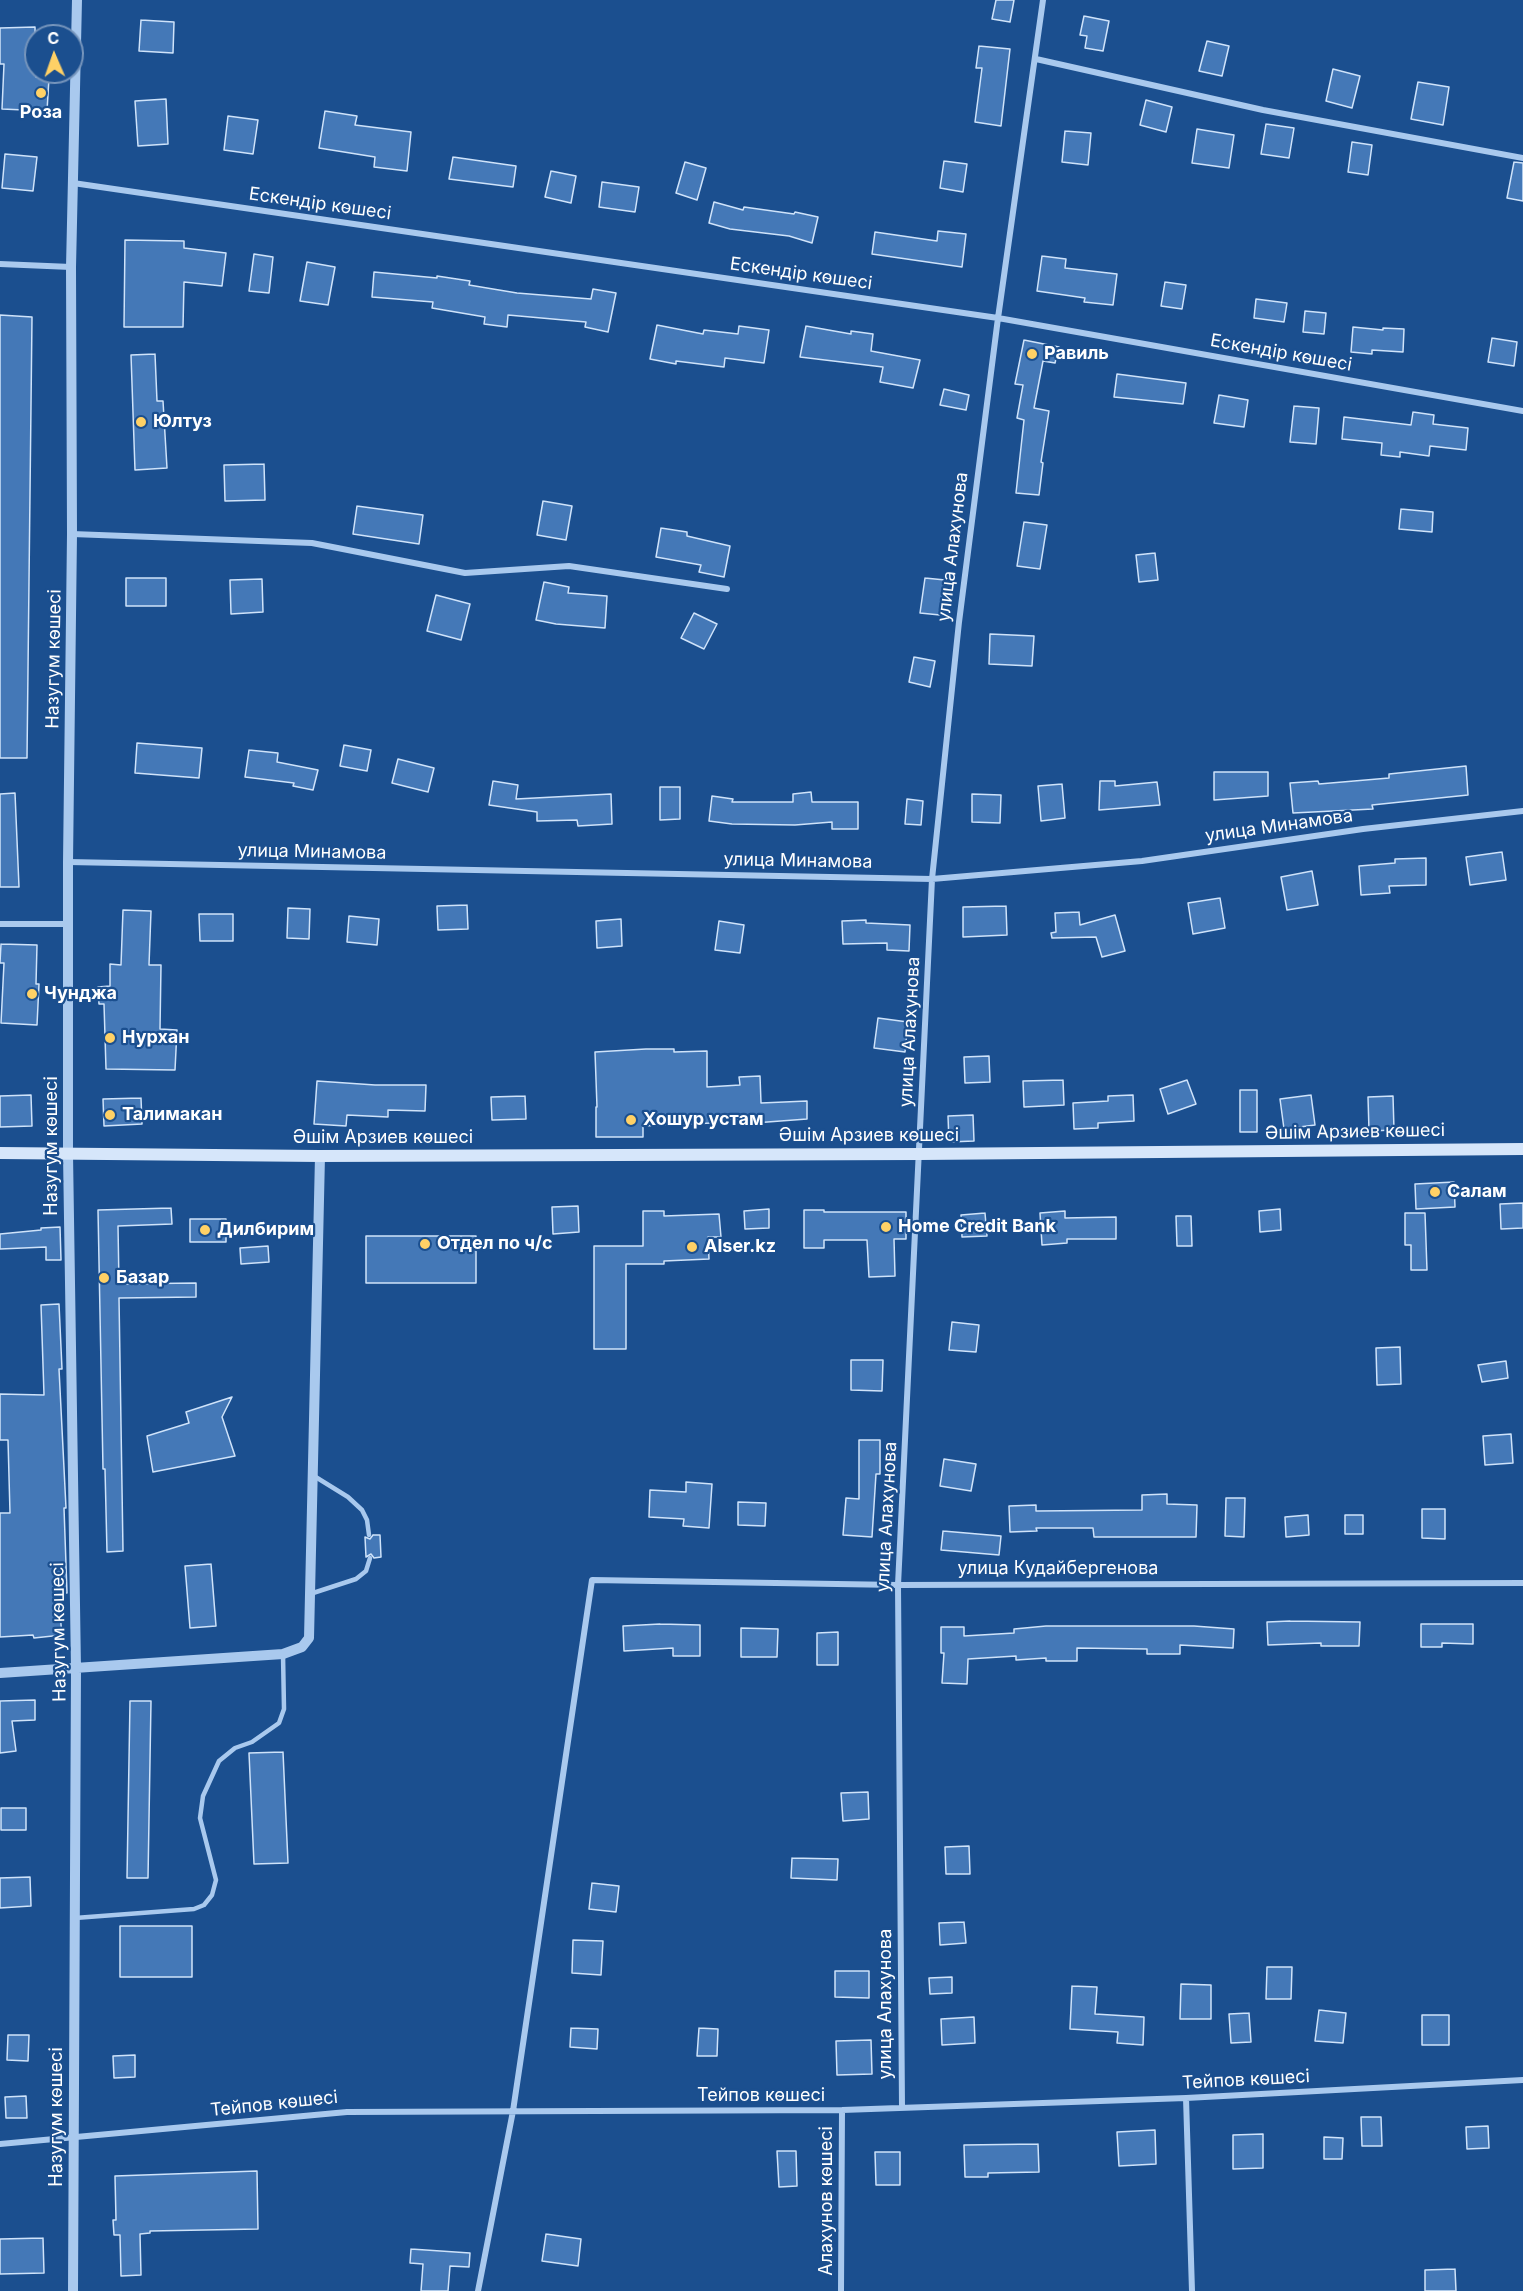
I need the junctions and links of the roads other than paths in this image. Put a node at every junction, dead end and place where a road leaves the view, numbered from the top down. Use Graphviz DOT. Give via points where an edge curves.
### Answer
graph roads {
  1 [pos="77,0"];
  2 [pos="1043,0"];
  3 [pos="1036,59"];
  4 [pos="1523,158"];
  5 [pos="73,183"];
  6 [pos="0,264"];
  7 [pos="71,267"];
  8 [pos="998,318"];
  9 [pos="1523,411"];
  10 [pos="72,534"];
  11 [pos="727,589"];
  12 [pos="1523,811"];
  13 [pos="68,862"];
  14 [pos="932,879"];
  15 [pos="0,924"];
  16 [pos="68,924"];
  17 [pos="1523,1149"];
  18 [pos="0,1153"];
  19 [pos="68,1154"];
  20 [pos="920,1154"];
  21 [pos="320,1156"];
  22 [pos="312,1474"];
  23 [pos="369,1535"];
  24 [pos="370,1558"];
  25 [pos="1523,1583"];
  26 [pos="898,1585"];
  27 [pos="310,1594"];
  28 [pos="283,1654"];
  29 [pos="76,1669"];
  30 [pos="0,1673"];
  31 [pos="75,1918"];
  32 [pos="1523,2080"];
  33 [pos="1186,2098"];
  34 [pos="902,2107"];
  35 [pos="842,2110"];
  36 [pos="513,2111"];
  37 [pos="74,2139"];
  38 [pos="0,2144"];
  39 [pos="73,2291"];
  40 [pos="478,2291"];
  41 [pos="841,2291"];
  42 [pos="1192,2291"];
  1 -- 5 [label="street, Назугум көшесі"];
  2 -- 3 [label="street, улица Алахунова"];
  3 -- 4 [label="street" via="1263,110"];
  3 -- 8 [label="street, улица Алахунова"];
  5 -- 7 [label="street, Назугум көшесі"];
  5 -- 8 [label="street, Ескендір көшесі"];
  6 -- 7 [label="street"];
  7 -- 10 [label="street, Назугум көшесі"];
  8 -- 9 [label="street, Ескендір көшесі"];
  8 -- 14 [label="street, улица Алахунова" via="959,622"];
  10 -- 11 [label="street" via="312,543 465,573 569,567"];
  10 -- 13 [label="street, Назугум көшесі"];
  12 -- 14 [label="street, улица Минамова" via="1142,861"];
  13 -- 14 [label="street, улица Минамова"];
  13 -- 16 [label="street, Назугум көшесі"];
  14 -- 20 [label="street, улица Алахунова"];
  15 -- 16 [label="street"];
  16 -- 19 [label="street, Назугум көшесі"];
  17 -- 20 [label="main road, Әшім Арзиев көшесі"];
  18 -- 19 [label="main road, Әшім Арзиев көшесі"];
  19 -- 21 [label="main road, Әшім Арзиев көшесі"];
  19 -- 29 [label="street, Назугум көшесі"];
  20 -- 21 [label="main road, Әшім Арзиев көшесі"];
  20 -- 26 [label="street, улица Алахунова"];
  21 -- 22 [label="street"];
  22 -- 23 [label="lane" via="362,1510"];
  22 -- 27 [label="street"];
  24 -- 27 [label="lane" via="366,1571 356,1579"];
  25 -- 26 [label="street, улица Кудайбергенова"];
  26 -- 34 [label="street, улица Алахунова"];
  26 -- 36 [label="street, улица Кудайбергенова" via="592,1580"];
  27 -- 28 [label="street" via="309,1638 302,1647"];
  28 -- 29 [label="street"];
  28 -- 31 [label="lane" via="284,1709 279,1724 219,1761 203,1796 200,1818 216,1880 212,1895 194,1909"];
  29 -- 30 [label="street"];
  29 -- 31 [label="street, Назугум көшесі"];
  31 -- 37 [label="street, Назугум көшесі"];
  32 -- 33 [label="street, Тейпов көшесі"];
  33 -- 34 [label="street, Тейпов көшесі"];
  33 -- 42 [label="street"];
  34 -- 35 [label="street, Тейпов көшесі"];
  35 -- 36 [label="street, Тейпов көшесі"];
  35 -- 41 [label="street, Алахунов көшесі"];
  36 -- 37 [label="street, Тейпов көшесі" via="347,2112"];
  36 -- 40 [label="street"];
  37 -- 38 [label="street, Тейпов көшесі"];
  37 -- 39 [label="street, Назугум көшесі"];
}
